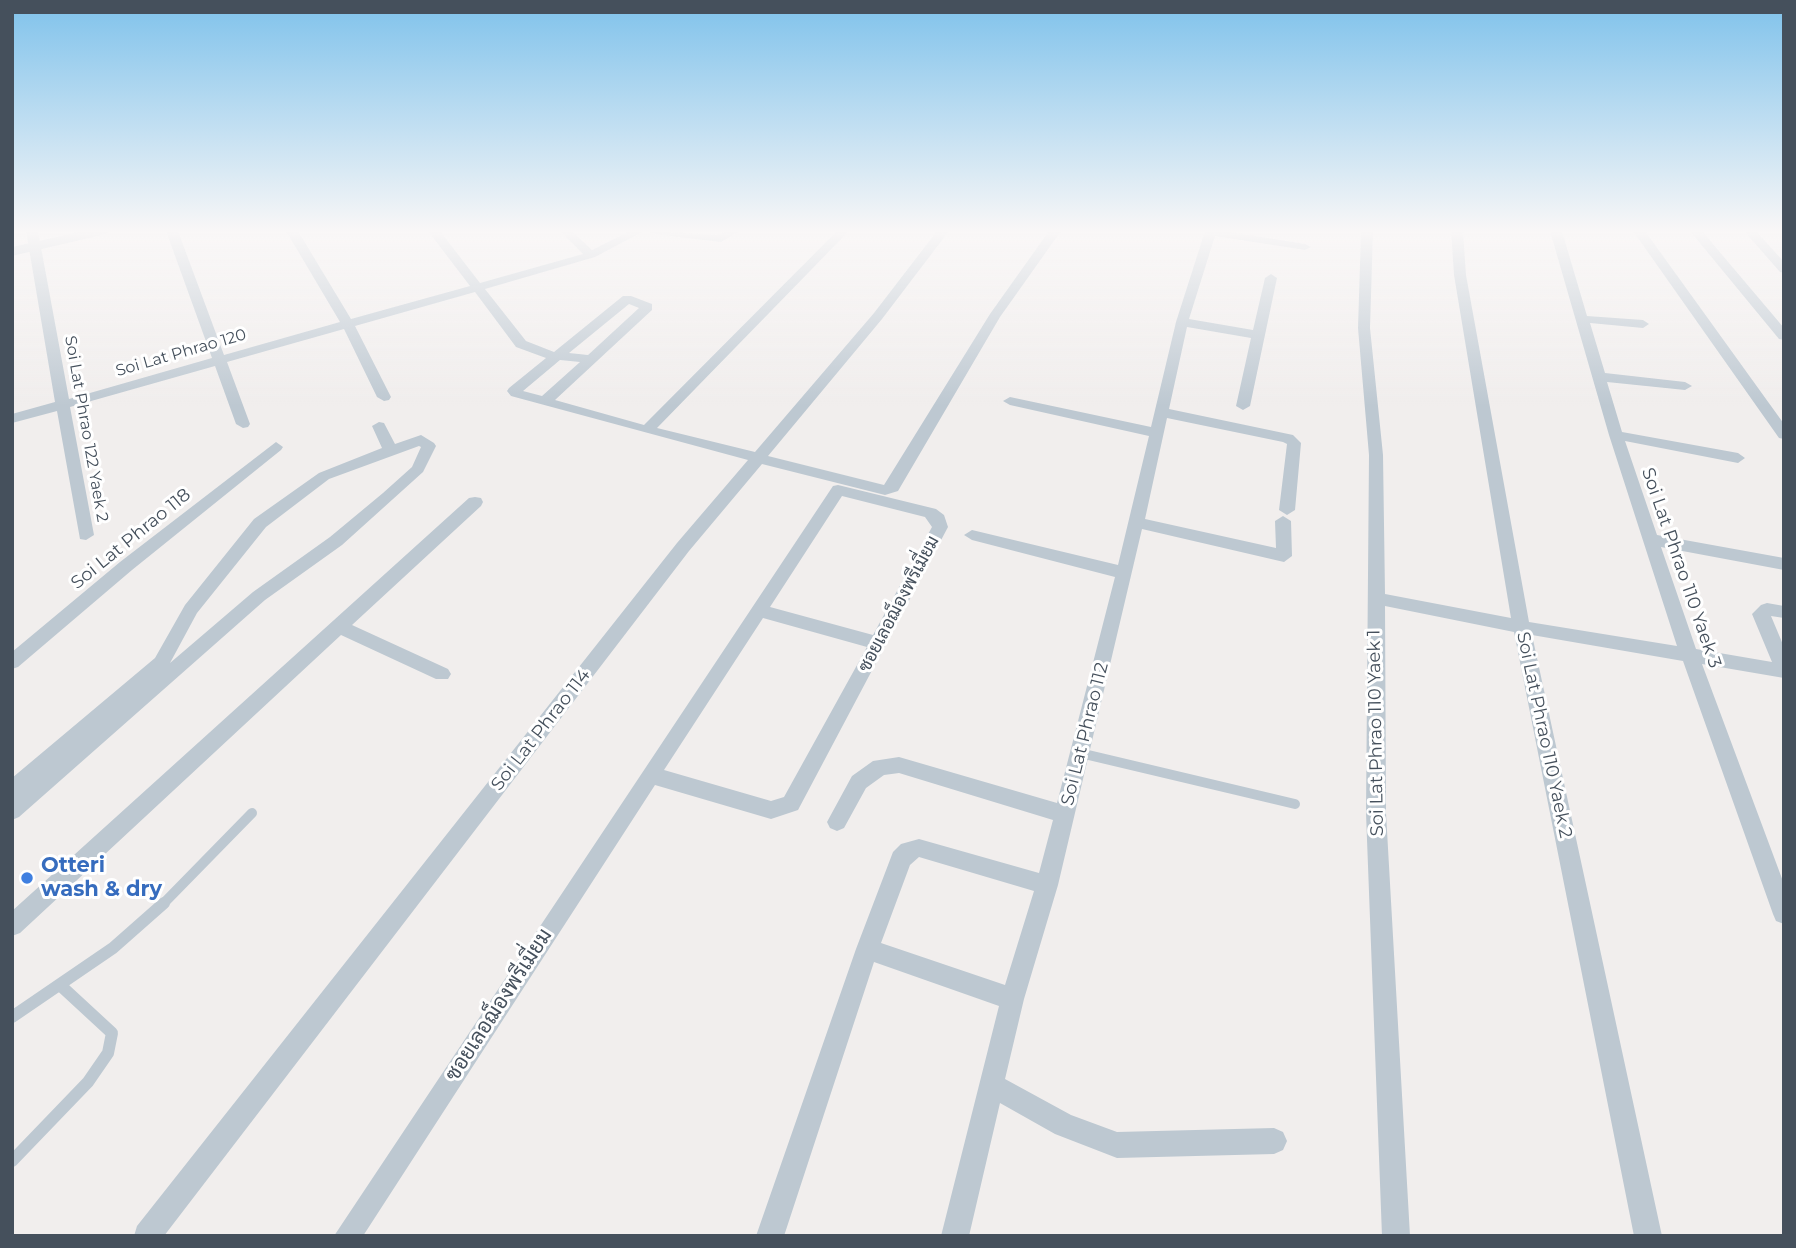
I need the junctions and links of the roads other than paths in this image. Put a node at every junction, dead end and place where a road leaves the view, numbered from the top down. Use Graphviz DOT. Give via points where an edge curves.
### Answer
graph roads {
  1 [pos="42,289"];
  2 [pos="193,289"];
  3 [pos="327,289"];
  4 [pos="464,289"];
  5 [pos="478,289"];
  6 [pos="786,289"];
  7 [pos="898,289"];
  8 [pos="1014,289"];
  9 [pos="1192,289"];
  10 [pos="1268,289"];
  11 [pos="1365,289"];
  12 [pos="1464,289"];
  13 [pos="1573,289"];
  14 [pos="1680,289"];
  15 [pos="1745,289"];
  16 [pos="1581,319"];
  17 [pos="1182,322"];
  18 [pos="347,323"];
  19 [pos="1643,324"];
  20 [pos="1258,335"];
  21 [pos="1784,336"];
  22 [pos="553,356"];
  23 [pos="592,359"];
  24 [pos="219,360"];
  25 [pos="1601,377"];
  26 [pos="1685,386"];
  27 [pos="384,397"];
  28 [pos="545,401"];
  29 [pos="1010,401"];
  30 [pos="64,404"];
  31 [pos="1244,406"];
  32 [pos="1161,412"];
  33 [pos="12,419"];
  34 [pos="243,424"];
  35 [pos="379,426"];
  36 [pos="647,430"];
  37 [pos="1156,433"];
  38 [pos="1616,435"];
  39 [pos="1784,435"];
  40 [pos="276,447"];
  41 [pos="390,449"];
  42 [pos="1738,458"];
  43 [pos="756,459"];
  44 [pos="841,485"];
  45 [pos="475,502"];
  46 [pos="1136,522"];
  47 [pos="972,535"];
  48 [pos="86,536"];
  49 [pos="1650,539"];
  50 [pos="1784,564"];
  51 [pos="1124,573"];
  52 [pos="1375,598"];
  53 [pos="759,610"];
  54 [pos="1784,612"];
  55 [pos="339,627"];
  56 [pos="1522,628"];
  57 [pos="878,643"];
  58 [pos="1690,657"];
  59 [pos="12,662"];
  60 [pos="1784,670"];
  61 [pos="442,674"];
  62 [pos="1080,753"];
  63 [pos="651,775"];
  64 [pos="12,790"];
  65 [pos="1295,804"];
  66 [pos="12,811"];
  67 [pos="252,813"];
  68 [pos="1064,814"];
  69 [pos="837,822"];
  70 [pos="1047,885"];
  71 [pos="1784,914"];
  72 [pos="12,926"];
  73 [pos="867,949"];
  74 [pos="60,985"];
  75 [pos="1012,999"];
  76 [pos="12,1017"];
  77 [pos="992,1085"];
  78 [pos="1274,1141"];
  79 [pos="12,1161"];
  80 [pos="147,1236"];
  81 [pos="347,1236"];
  82 [pos="770,1236"];
  83 [pos="955,1236"];
  84 [pos="1396,1236"];
  85 [pos="1648,1236"];
  1 -- 30 [label="street, Soi Lat Phrao 122 Yaek 2"];
  2 -- 24 [label="street"];
  3 -- 18 [label="street"];
  4 -- 18 [label="street, Soi Lat Phrao 120"];
  5 -- 22 [label="street" via="521,344"];
  6 -- 36 [label="street"];
  7 -- 43 [label="street, Soi Lat Phrao 114"];
  8 -- 44 [label="street" via="893,487"];
  9 -- 17 [label="street, Soi Lat Phrao 112"];
  10 -- 20 [label="street"];
  11 -- 52 [label="street, Soi Lat Phrao 110 Yaek 1" via="1364,328 1376,455"];
  12 -- 56 [label="street, Soi Lat Phrao 110 Yaek 2"];
  13 -- 16 [label="street, Soi Lat Phrao 110 Yaek 3"];
  14 -- 39 [label="street"];
  15 -- 21 [label="street"];
  16 -- 19 [label="street"];
  16 -- 25 [label="street, Soi Lat Phrao 110 Yaek 3"];
  17 -- 20 [label="street"];
  17 -- 32 [label="street, Soi Lat Phrao 112"];
  18 -- 24 [label="street, Soi Lat Phrao 120"];
  18 -- 27 [label="street"];
  20 -- 31 [label="street"];
  22 -- 23 [label="street"];
  22 -- 23 [label="street" via="622,300 648,305"];
  22 -- 28 [label="street" via="513,391"];
  23 -- 28 [label="street"];
  24 -- 30 [label="street, Soi Lat Phrao 120"];
  24 -- 34 [label="street"];
  25 -- 26 [label="street"];
  25 -- 38 [label="street, Soi Lat Phrao 110 Yaek 3"];
  28 -- 36 [label="street"];
  29 -- 37 [label="street"];
  30 -- 33 [label="street, Soi Lat Phrao 120"];
  30 -- 48 [label="street, Soi Lat Phrao 122 Yaek 2"];
  32 -- 37 [label="street, Soi Lat Phrao 112"];
  32 -- 46 [label="street" via="1294,443 1284,556"];
  35 -- 41 [label="street"];
  36 -- 43 [label="street"];
  37 -- 46 [label="street, Soi Lat Phrao 112"];
  38 -- 42 [label="street"];
  38 -- 49 [label="street, Soi Lat Phrao 110 Yaek 3"];
  40 -- 59 [label="street, Soi Lat Phrao 118"];
  41 -- 64 [label="street" via="324,476 260,523 191,609 161,663"];
  41 -- 66 [label="street" via="421,440 429,446 418,469 388,497 259,596"];
  43 -- 44 [label="street"];
  43 -- 80 [label="street, Soi Lat Phrao 114" via="682,547"];
  44 -- 53 [label="street, ซอยเลอฌ็องพรีเมี่ยม"];
  44 -- 57 [label="street, ซอยเลอฌ็องพรีเมี่ยม" via="930,513 940,522"];
  45 -- 55 [label="street"];
  46 -- 51 [label="street, Soi Lat Phrao 112"];
  47 -- 51 [label="street"];
  49 -- 50 [label="street"];
  49 -- 58 [label="street, Soi Lat Phrao 110 Yaek 3"];
  51 -- 62 [label="street, Soi Lat Phrao 112"];
  52 -- 56 [label="street"];
  52 -- 84 [label="street, Soi Lat Phrao 110 Yaek 1" via="1376,813"];
  53 -- 57 [label="street"];
  53 -- 63 [label="street, ซอยเลอฌ็องพรีเมี่ยม"];
  54 -- 60 [label="street" via="1767,609 1761,614"];
  55 -- 61 [label="street"];
  55 -- 72 [label="street"];
  56 -- 58 [label="street"];
  56 -- 85 [label="street, Soi Lat Phrao 110 Yaek 2"];
  57 -- 63 [label="street, ซอยเลอฌ็องพรีเมี่ยม" via="791,804 771,810"];
  58 -- 60 [label="street"];
  58 -- 71 [label="street, Soi Lat Phrao 110 Yaek 3"];
  62 -- 65 [label="lane"];
  62 -- 68 [label="street, Soi Lat Phrao 112"];
  63 -- 81 [label="street, ซอยเลอฌ็องพรีเมี่ยม"];
  67 -- 74 [label="lane" via="153,914"];
  68 -- 69 [label="street" via="899,765 880,767 859,782"];
  68 -- 70 [label="street, Soi Lat Phrao 112"];
  70 -- 73 [label="street" via="919,848 908,851"];
  70 -- 75 [label="street, Soi Lat Phrao 112"];
  73 -- 75 [label="street"];
  73 -- 82 [label="street"];
  74 -- 76 [label="lane"];
  74 -- 79 [label="lane" via="112,1032 108,1053 88,1082"];
  75 -- 77 [label="street, Soi Lat Phrao 112"];
  77 -- 78 [label="street" via="1065,1125 1117,1145"];
  77 -- 83 [label="street, Soi Lat Phrao 112"];
}
